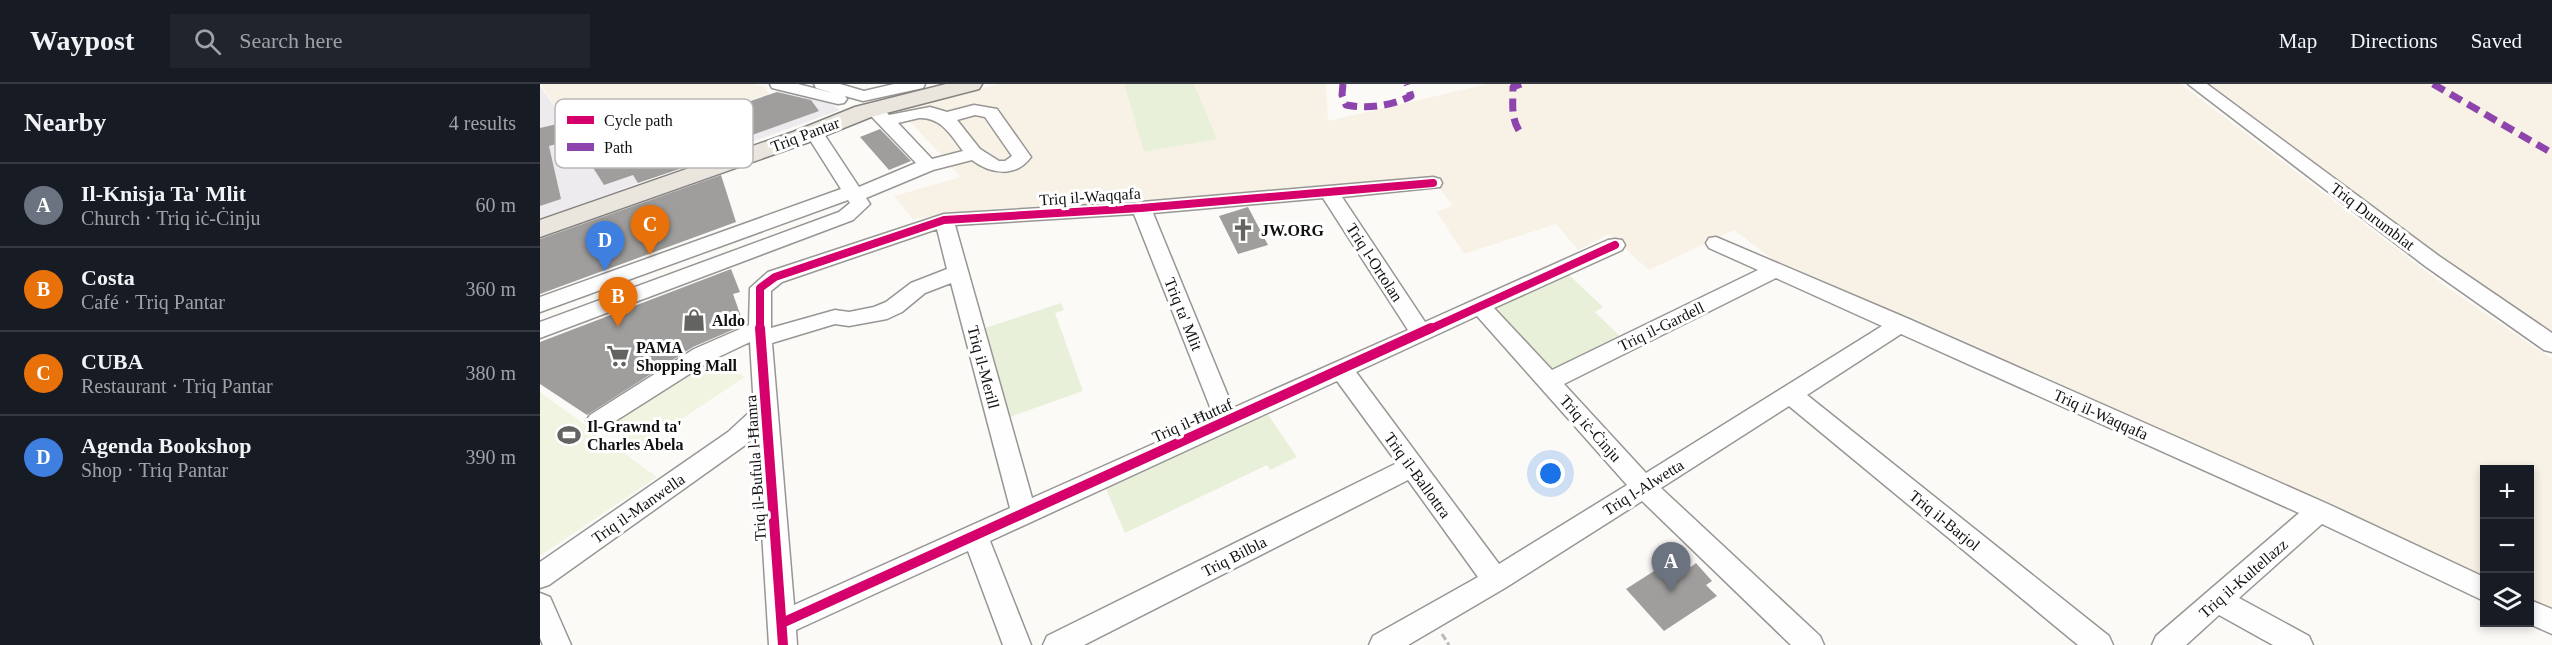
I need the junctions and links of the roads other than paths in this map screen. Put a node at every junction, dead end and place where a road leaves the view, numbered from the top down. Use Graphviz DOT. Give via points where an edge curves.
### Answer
graph roads {
  1 [pos="778,84"];
  2 [pos="822,84"];
  3 [pos="917,84"];
  4 [pos="971,84"];
  5 [pos="2196,84"];
  6 [pos="867,108"];
  7 [pos="947,118"];
  8 [pos="807,134"];
  9 [pos="753,153"];
  10 [pos="974,153"];
  11 [pos="928,165"];
  12 [pos="711,168"];
  13 [pos="1433,183"];
  14 [pos="1329,192"];
  15 [pos="856,197"];
  16 [pos="1141,208"];
  17 [pos="944,220"];
  18 [pos="540,229"];
  19 [pos="1716,243"];
  20 [pos="1615,245"];
  21 [pos="1774,270"];
  22 [pos="958,272"];
  23 [pos="760,288"];
  24 [pos="540,305"];
  25 [pos="1480,306"];
  26 [pos="1901,324"];
  27 [pos="540,330"];
  28 [pos="1421,333"];
  29 [pos="761,334"];
  30 [pos="2552,344"];
  31 [pos="1341,369"];
  32 [pos="1548,382"];
  33 [pos="1791,395"];
  34 [pos="766,411"];
  35 [pos="598,421"];
  36 [pos="1227,421"];
  37 [pos="736,439"];
  38 [pos="769,440"];
  39 [pos="1411,467"];
  40 [pos="1643,486"];
  41 [pos="2319,511"];
  42 [pos="1024,513"];
  43 [pos="975,536"];
  44 [pos="540,577"];
  45 [pos="1496,580"];
  46 [pos="2480,588"];
  47 [pos="2217,600"];
  48 [pos="540,605"];
  49 [pos="2534,614"];
  50 [pos="2552,622"];
  51 [pos="782,634"];
  52 [pos="557,645"];
  53 [pos="1017,645"];
  54 [pos="1057,645"];
  55 [pos="1383,645"];
  56 [pos="1810,645"];
  57 [pos="2099,645"];
  58 [pos="2166,645"];
  59 [pos="2299,645"];
  1 -- 6 [label="street"];
  2 -- 6 [label="street"];
  3 -- 6 [label="street"];
  4 -- 6 [label="main road, Triq Pantar"];
  5 -- 30 [label="street, Triq Durumblat" via="2432,261"];
  6 -- 7 [label="street" via="938,112"];
  6 -- 8 [label="main road, Triq Pantar"];
  6 -- 11 [label="street"];
  7 -- 10 [label="street"];
  7 -- 10 [label="street" via="974,110 991,113 1022,157 1018,162 993,167"];
  8 -- 9 [label="main road, Triq Pantar"];
  8 -- 15 [label="street" via="809,147 834,164"];
  10 -- 11 [label="street"];
  11 -- 15 [label="street"];
  12 -- 18 [label="main road, Triq Pantar"];
  13 -- 14 [label="street, Triq il-Waqqafa"];
  14 -- 16 [label="street, Triq il-Waqqafa"];
  14 -- 28 [label="street, Triq l-Ortolan"];
  15 -- 24 [label="street"];
  15 -- 27 [label="street" via="846,216"];
  16 -- 17 [label="street, Triq il-Waqqafa"];
  16 -- 36 [label="street, Triq ta' Mlit"];
  17 -- 22 [label="street, Triq il-Merill"];
  17 -- 23 [label="street, Triq il-Waqqafa" via="776,276"];
  19 -- 21 [label="street, Triq il-Waqqafa"];
  20 -- 25 [label="street, Triq il-Ħuttaf"];
  21 -- 26 [label="street, Triq il-Waqqafa"];
  21 -- 32 [label="street, Triq il-Gardell"];
  22 -- 29 [label="street" via="918,288 879,314 835,317"];
  22 -- 42 [label="street, Triq il-Merill"];
  23 -- 29 [label="street, Triq il-Bufula l-Ħamra"];
  25 -- 28 [label="street, Triq il-Ħuttaf"];
  25 -- 32 [label="street, Triq iċ-Ċinju"];
  26 -- 33 [label="street, Triq l-Alwetta"];
  26 -- 41 [label="street, Triq il-Waqqafa"];
  28 -- 31 [label="street, Triq il-Ħuttaf"];
  29 -- 34 [label="street, Triq il-Bufula l-Ħamra"];
  29 -- 35 [label="street" via="702,355"];
  31 -- 36 [label="street, Triq il-Ħuttaf"];
  31 -- 39 [label="street, Triq il-Ballottra"];
  32 -- 40 [label="street, Triq iċ-Ċinju"];
  33 -- 40 [label="street, Triq l-Alwetta"];
  33 -- 57 [label="street, Triq il-Barjol"];
  34 -- 37 [label="street, Triq il-Manwella"];
  34 -- 38 [label="street, Triq il-Bufula l-Ħamra"];
  36 -- 42 [label="street, Triq il-Ħuttaf"];
  37 -- 38 [label="street"];
  37 -- 44 [label="street, Triq il-Manwella"];
  38 -- 51 [label="street, Triq il-Bufula l-Ħamra"];
  39 -- 45 [label="street, Triq il-Ballottra"];
  39 -- 54 [label="street, Triq Bilbla"];
  40 -- 45 [label="street, Triq l-Alwetta"];
  40 -- 56 [label="street, Triq iċ-Ċinju"];
  41 -- 46 [label="street, Triq il-Waqqafa"];
  41 -- 47 [label="street, Triq il-Kultellazz"];
  42 -- 43 [label="street, Triq il-Ħuttaf"];
  43 -- 51 [label="street, Triq il-Ħuttaf"];
  43 -- 53 [label="street"];
  45 -- 55 [label="street, Triq l-Alwetta"];
  47 -- 58 [label="street, Triq il-Kultellazz"];
  47 -- 59 [label="street"];
  48 -- 52 [label="street"];
  49 -- 50 [label="street"];
}
